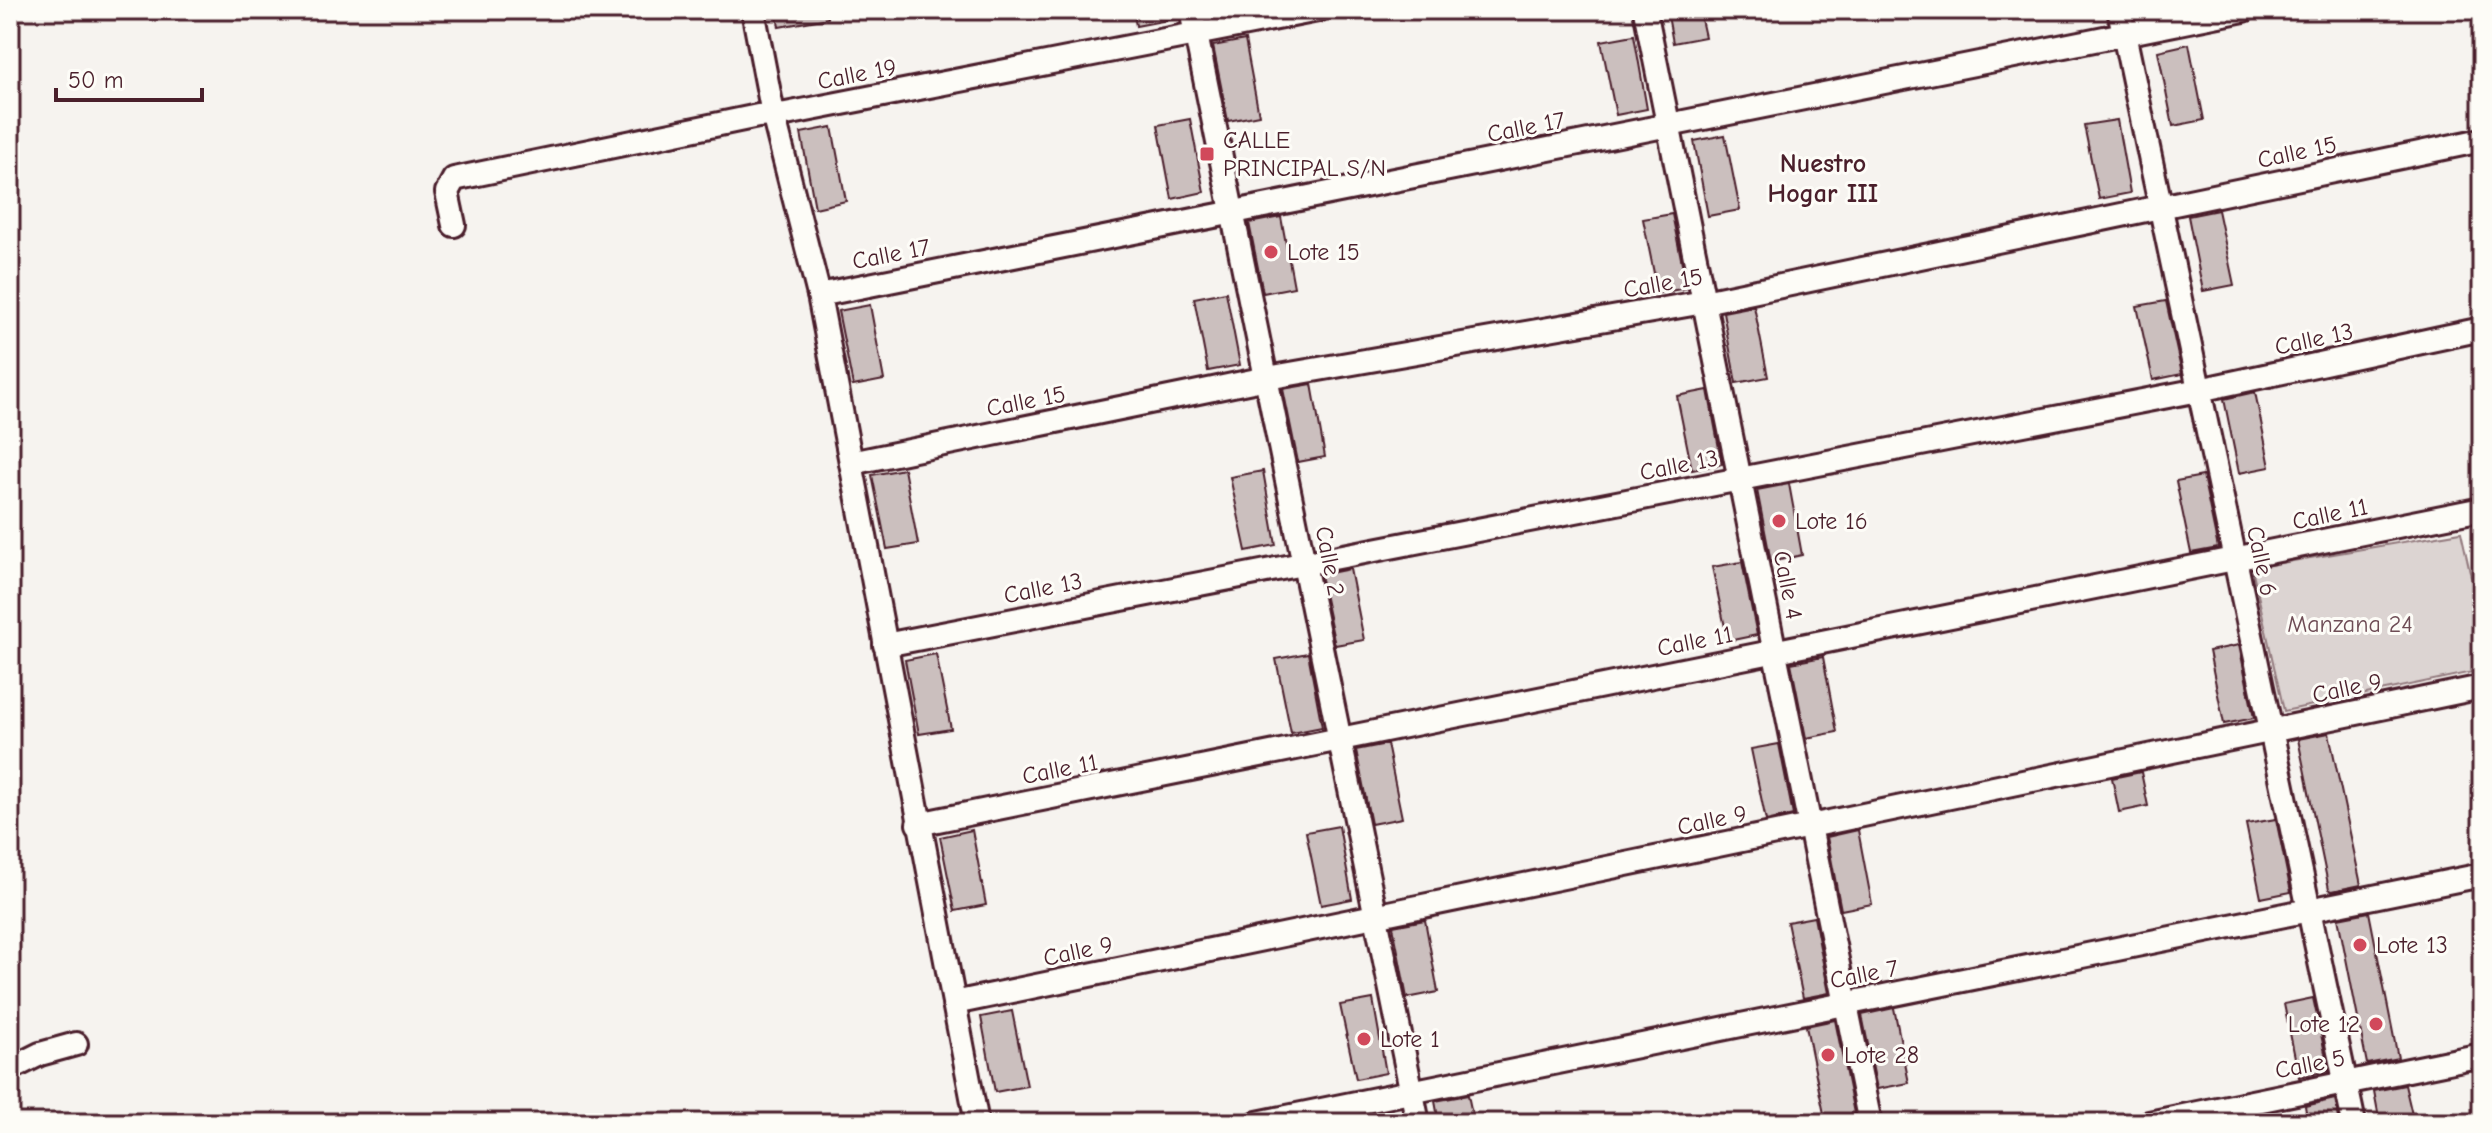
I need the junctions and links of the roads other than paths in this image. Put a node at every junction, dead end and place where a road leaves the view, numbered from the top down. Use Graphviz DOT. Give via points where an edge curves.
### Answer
graph roads {
  1 [pos="753,10"];
  2 [pos="1191,10"];
  3 [pos="1318,10"];
  4 [pos="1645,10"];
  5 [pos="2119,10"];
  6 [pos="2244,10"];
  7 [pos="1196,34"];
  8 [pos="2124,34"];
  9 [pos="773,114"];
  10 [pos="1668,125"];
  11 [pos="2482,140"];
  12 [pos="2161,207"];
  13 [pos="1232,212"];
  14 [pos="454,225"];
  15 [pos="819,295"];
  16 [pos="1704,302"];
  17 [pos="2482,329"];
  18 [pos="1267,378"];
  19 [pos="2199,390"];
  20 [pos="851,463"];
  21 [pos="1740,479"];
  22 [pos="2482,509"];
  23 [pos="2235,560"];
  24 [pos="1304,564"];
  25 [pos="885,645"];
  26 [pos="1775,652"];
  27 [pos="2482,687"];
  28 [pos="2271,730"];
  29 [pos="1340,739"];
  30 [pos="918,824"];
  31 [pos="1810,826"];
  32 [pos="2482,875"];
  33 [pos="2309,910"];
  34 [pos="1376,916"];
  35 [pos="954,1003"];
  36 [pos="1846,1004"];
  37 [pos="76,1044"];
  38 [pos="2482,1055"];
  39 [pos="10,1069"];
  40 [pos="2345,1083"];
  41 [pos="1412,1092"];
  42 [pos="977,1123"];
  43 [pos="1257,1123"];
  44 [pos="1418,1123"];
  45 [pos="1870,1123"];
  46 [pos="2149,1123"];
  47 [pos="2354,1123"];
  1 -- 9 [label="street"];
  2 -- 7 [label="street, Calle 2"];
  3 -- 7 [label="street, Calle 19"];
  4 -- 10 [label="street, Calle 4"];
  5 -- 8 [label="street, Calle 6"];
  6 -- 8 [label="street, Calle 17"];
  7 -- 9 [label="street, Calle 19"];
  7 -- 13 [label="street, Calle 2"];
  8 -- 10 [label="street, Calle 17"];
  8 -- 12 [label="street, Calle 6"];
  9 -- 14 [label="street, Calle 19" via="454,179 447,192"];
  9 -- 15 [label="street"];
  10 -- 13 [label="street, Calle 17"];
  10 -- 16 [label="street, Calle 4"];
  11 -- 12 [label="street, Calle 15"];
  12 -- 16 [label="street, Calle 15"];
  12 -- 19 [label="street, Calle 6"];
  13 -- 15 [label="street, Calle 17"];
  13 -- 18 [label="street, Calle 2"];
  15 -- 20 [label="street"];
  16 -- 18 [label="street, Calle 15"];
  16 -- 21 [label="street, Calle 4"];
  17 -- 19 [label="street, Calle 13"];
  18 -- 20 [label="street, Calle 15"];
  18 -- 24 [label="street, Calle 2"];
  19 -- 21 [label="street, Calle 13"];
  19 -- 23 [label="street, Calle 6"];
  20 -- 25 [label="street"];
  21 -- 24 [label="street, Calle 13"];
  21 -- 26 [label="street, Calle 4"];
  22 -- 23 [label="street, Calle 11"];
  23 -- 26 [label="street, Calle 11"];
  23 -- 28 [label="street, Calle 6"];
  24 -- 25 [label="street, Calle 13"];
  24 -- 29 [label="street, Calle 2"];
  25 -- 30 [label="street"];
  26 -- 29 [label="street, Calle 11"];
  26 -- 31 [label="street, Calle 4"];
  27 -- 28 [label="street, Calle 9"];
  28 -- 31 [label="street, Calle 9"];
  28 -- 33 [label="street, Calle 6"];
  29 -- 30 [label="street, Calle 11"];
  29 -- 34 [label="street, Calle 2"];
  30 -- 35 [label="street"];
  31 -- 34 [label="street, Calle 9"];
  31 -- 36 [label="street, Calle 4"];
  32 -- 33 [label="street, Calle 7"];
  33 -- 36 [label="street, Calle 7"];
  33 -- 40 [label="street, Calle 6"];
  34 -- 35 [label="street, Calle 9"];
  34 -- 41 [label="street, Calle 2"];
  35 -- 42 [label="street"];
  36 -- 41 [label="street, Calle 7"];
  36 -- 45 [label="street, Calle 4"];
  37 -- 39 [label="street"];
  38 -- 40 [label="street, Calle 5"];
  40 -- 46 [label="street, Calle 5"];
  40 -- 47 [label="street, Calle 6"];
  41 -- 43 [label="street, Calle 7"];
  41 -- 44 [label="street, Calle 2"];
}
